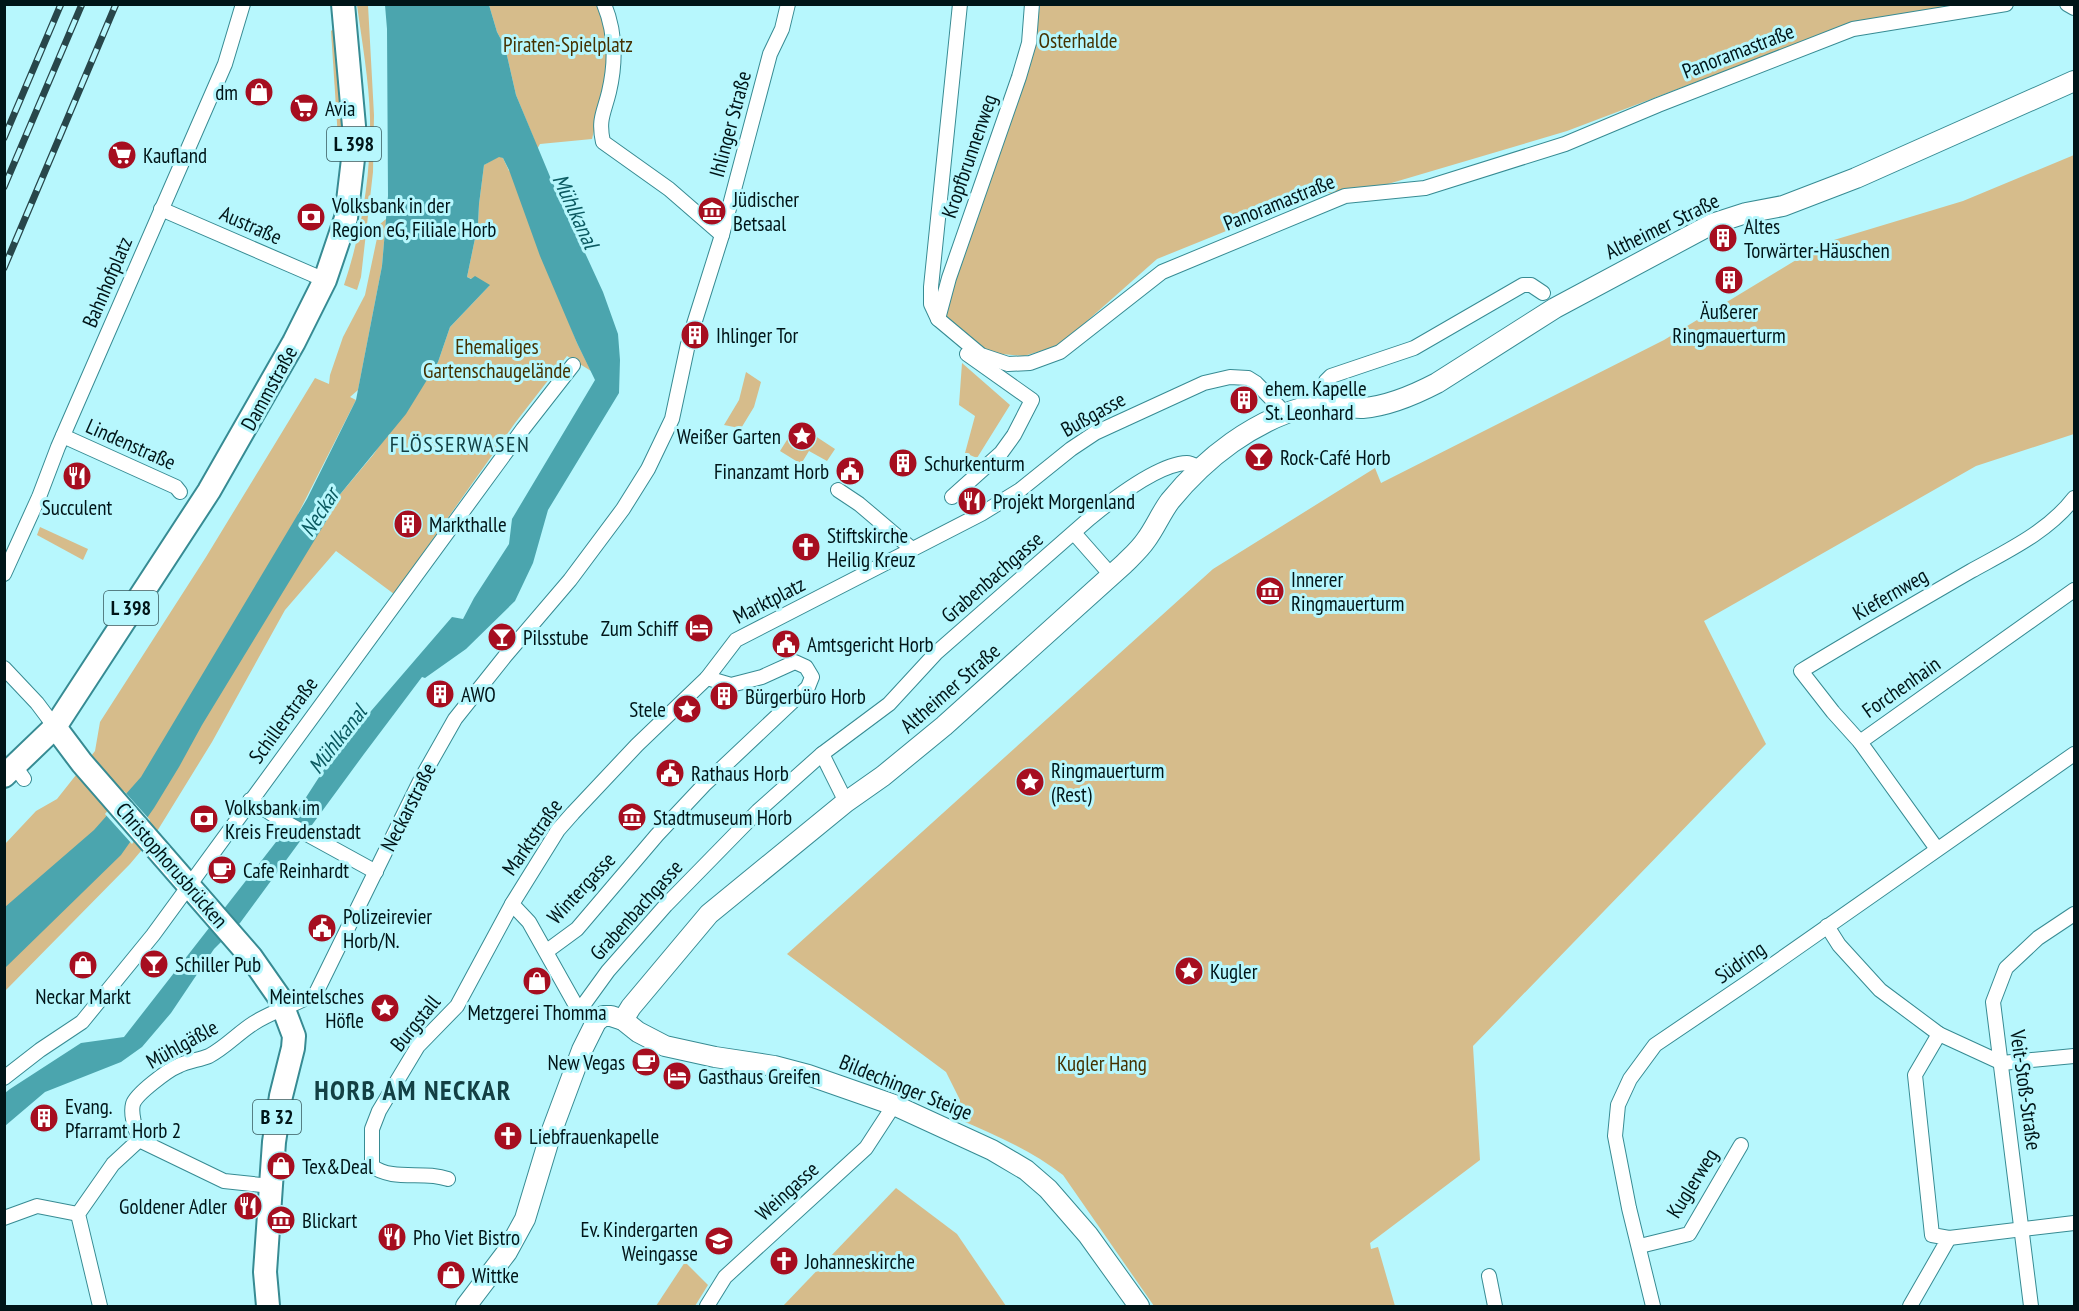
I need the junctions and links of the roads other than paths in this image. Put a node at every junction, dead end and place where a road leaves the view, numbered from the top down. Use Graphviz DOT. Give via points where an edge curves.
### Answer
graph roads {
  1 [pos="243,4"];
  2 [pos="343,4"];
  3 [pos="604,4"];
  4 [pos="788,4"];
  5 [pos="960,4"];
  6 [pos="1032,4"];
  7 [pos="2006,4"];
  8 [pos="2067,4"];
  9 [pos="2074,8"];
  10 [pos="2074,81"];
  11 [pos="161,209"];
  12 [pos="722,235"];
  13 [pos="325,280"];
  14 [pos="1543,293"];
  15 [pos="938,319"];
  16 [pos="694,324"];
  17 [pos="957,335"];
  18 [pos="688,344"];
  19 [pos="573,365"];
  20 [pos="1313,405"];
  21 [pos="1285,413"];
  22 [pos="63,436"];
  23 [pos="1200,468"];
  24 [pos="178,489"];
  25 [pos="838,490"];
  26 [pos="952,497"];
  27 [pos="2074,498"];
  28 [pos="1074,533"];
  29 [pos="927,542"];
  30 [pos="912,549"];
  31 [pos="4,574"];
  32 [pos="1111,575"];
  33 [pos="2074,590"];
  34 [pos="4,668"];
  35 [pos="707,678"];
  36 [pos="55,727"];
  37 [pos="1860,742"];
  38 [pos="822,754"];
  39 [pos="2074,754"];
  40 [pos="14,774"];
  41 [pos="591,792"];
  42 [pos="250,800"];
  43 [pos="846,802"];
  44 [pos="1937,849"];
  45 [pos="376,872"];
  46 [pos="189,885"];
  47 [pos="512,904"];
  48 [pos="2074,914"];
  49 [pos="1827,926"];
  50 [pos="547,951"];
  51 [pos="283,1007"];
  52 [pos="588,1016"];
  53 [pos="623,1020"];
  54 [pos="1940,1034"];
  55 [pos="2074,1056"];
  56 [pos="2002,1063"];
  57 [pos="4,1078"];
  58 [pos="894,1105"];
  59 [pos="139,1140"];
  60 [pos="1741,1145"];
  61 [pos="448,1179"];
  62 [pos="271,1186"];
  63 [pos="78,1214"];
  64 [pos="4,1218"];
  65 [pos="2074,1223"];
  66 [pos="2023,1228"];
  67 [pos="1949,1238"];
  68 [pos="1640,1246"];
  69 [pos="1489,1276"];
  70 [pos="100,1306"];
  71 [pos="268,1306"];
  72 [pos="466,1306"];
  73 [pos="707,1306"];
  74 [pos="1139,1306"];
  75 [pos="1495,1306"];
  76 [pos="1653,1306"];
  77 [pos="1910,1306"];
  78 [pos="2031,1306"];
  1 -- 11 [label="street, Bahnhofplatz" via="225,64"];
  2 -- 13 [label="main road, Dammstraße / L 398" via="352,87 353,159 346,218"];
  3 -- 12 [label="street" via="612,30 614,64 602,110 603,142 669,189"];
  4 -- 12 [label="street, Ihlinger Straße" via="770,54"];
  5 -- 15 [label="street" via="931,287 931,303"];
  6 -- 15 [label="street, Kropfbrunnenweg" via="1029,43 1019,77"];
  7 -- 17 [label="street, Panoramastraße" via="1853,29 1564,144 1425,188 1345,196 1162,272 1060,352 1030,363 1008,364 981,355"];
  8 -- 9 [label="street"];
  10 -- 20 [label="street, Altheimer Straße" via="1856,178 1783,206 1713,224 1555,308 1418,394 1363,408"];
  11 -- 13 [label="street, Austraße"];
  11 -- 22 [label="street, Bahnhofplatz"];
  12 -- 16 [label="street, Ihlinger Straße"];
  13 -- 36 [label="main road, Dammstraße / L 398" via="209,491"];
  14 -- 20 [label="street" via="1523,285 1414,348 1331,376"];
  15 -- 17 [label="street, Panoramastraße"];
  17 -- 26 [label="street" via="960,348 1032,400 1001,453"];
  18 -- 45 [label="street, Neckarstraße" via="672,419 648,469 570,580 455,719"];
  19 -- 42 [label="street, Schillerstraße"];
  20 -- 21 [label="street, Altheimer Straße"];
  21 -- 23 [label="street, Altheimer Straße" via="1221,449"];
  21 -- 29 [label="street, Bußgasse" via="1248,378 1230,377 1204,383 1095,433 1020,490"];
  22 -- 24 [label="street, Lindenstraße"];
  22 -- 31 [label="street, Bahnhofplatz"];
  23 -- 28 [label="street, Grabenbachgasse" via="1189,463 1150,476 1111,501"];
  23 -- 32 [label="street, Altheimer Straße" via="1170,501 1135,554"];
  25 -- 30 [label="street"];
  27 -- 37 [label="street, Kiefernweg" via="2065,510 2017,547 1801,671"];
  28 -- 32 [label="street"];
  28 -- 38 [label="street, Grabenbachgasse" via="936,653 889,704"];
  29 -- 30 [label="street, Marktplatz"];
  30 -- 35 [label="street, Marktplatz" via="736,640"];
  32 -- 43 [label="street, Altheimer Straße" via="944,726"];
  33 -- 37 [label="street, Forchenhain"];
  34 -- 36 [label="street"];
  35 -- 41 [label="street, Marktplatz"];
  35 -- 50 [label="street, Wintergasse" via="731,685 795,662 808,669 812,677 808,687 657,835 576,929"];
  36 -- 40 [label="main road, Dammstraße"];
  36 -- 46 [label="main road, Christophorusbrücken / B 32"];
  37 -- 44 [label="street, Forchenhain"];
  38 -- 43 [label="street"];
  38 -- 52 [label="street, Grabenbachgasse" via="758,811 660,912 608,971"];
  39 -- 44 [label="street, Südring"];
  41 -- 47 [label="street, Marktstraße" via="558,830"];
  42 -- 45 [label="street"];
  42 -- 46 [label="street, Schillerstraße"];
  43 -- 53 [label="street, Altheimer Straße" via="709,914"];
  44 -- 49 [label="street, Südring"];
  45 -- 51 [label="street, Neckarstraße" via="316,993"];
  46 -- 51 [label="main road, Christophorusbrücken / B 32" via="234,938"];
  46 -- 57 [label="street, Schillerstraße" via="82,1022"];
  47 -- 50 [label="street, Marktstraße"];
  47 -- 61 [label="street, Burgstall" via="457,1006 418,1046 372,1129 372,1166 379,1171"];
  48 -- 56 [label="street, Veit-Stoß-Straße" via="2038,938 2006,968 1993,1002"];
  49 -- 54 [label="street" via="1880,990"];
  49 -- 68 [label="street, Südring" via="1655,1044 1630,1079 1618,1105 1615,1136"];
  50 -- 52 [label="street, Marktstraße"];
  51 -- 59 [label="street, Mühlgäßle" via="252,1023 208,1056 176,1066 138,1095 133,1104"];
  51 -- 62 [label="main road, B 32" via="294,1036 277,1118"];
  52 -- 53 [label="street"];
  52 -- 72 [label="street" via="582,1050 525,1219 507,1252"];
  53 -- 58 [label="street, Bildechinger Steige" via="665,1046 785,1069"];
  54 -- 56 [label="street"];
  54 -- 67 [label="street" via="1915,1075 1932,1235"];
  55 -- 56 [label="street"];
  56 -- 66 [label="street, Veit-Stoß-Straße"];
  58 -- 73 [label="street, Weingasse" via="866,1148 725,1277"];
  58 -- 74 [label="street, Bildechinger Steige" via="1026,1170 1088,1235"];
  59 -- 62 [label="street" via="224,1181"];
  59 -- 63 [label="street" via="113,1164"];
  60 -- 68 [label="street, Kuglerweg" via="1689,1234"];
  62 -- 71 [label="main road, B 32"];
  63 -- 64 [label="street" via="37,1206"];
  63 -- 70 [label="street"];
  65 -- 66 [label="street"];
  66 -- 67 [label="street"];
  66 -- 78 [label="street, Veit-Stoß-Straße"];
  67 -- 77 [label="street"];
  68 -- 76 [label="street, Südring"];
  69 -- 75 [label="street"];
}
